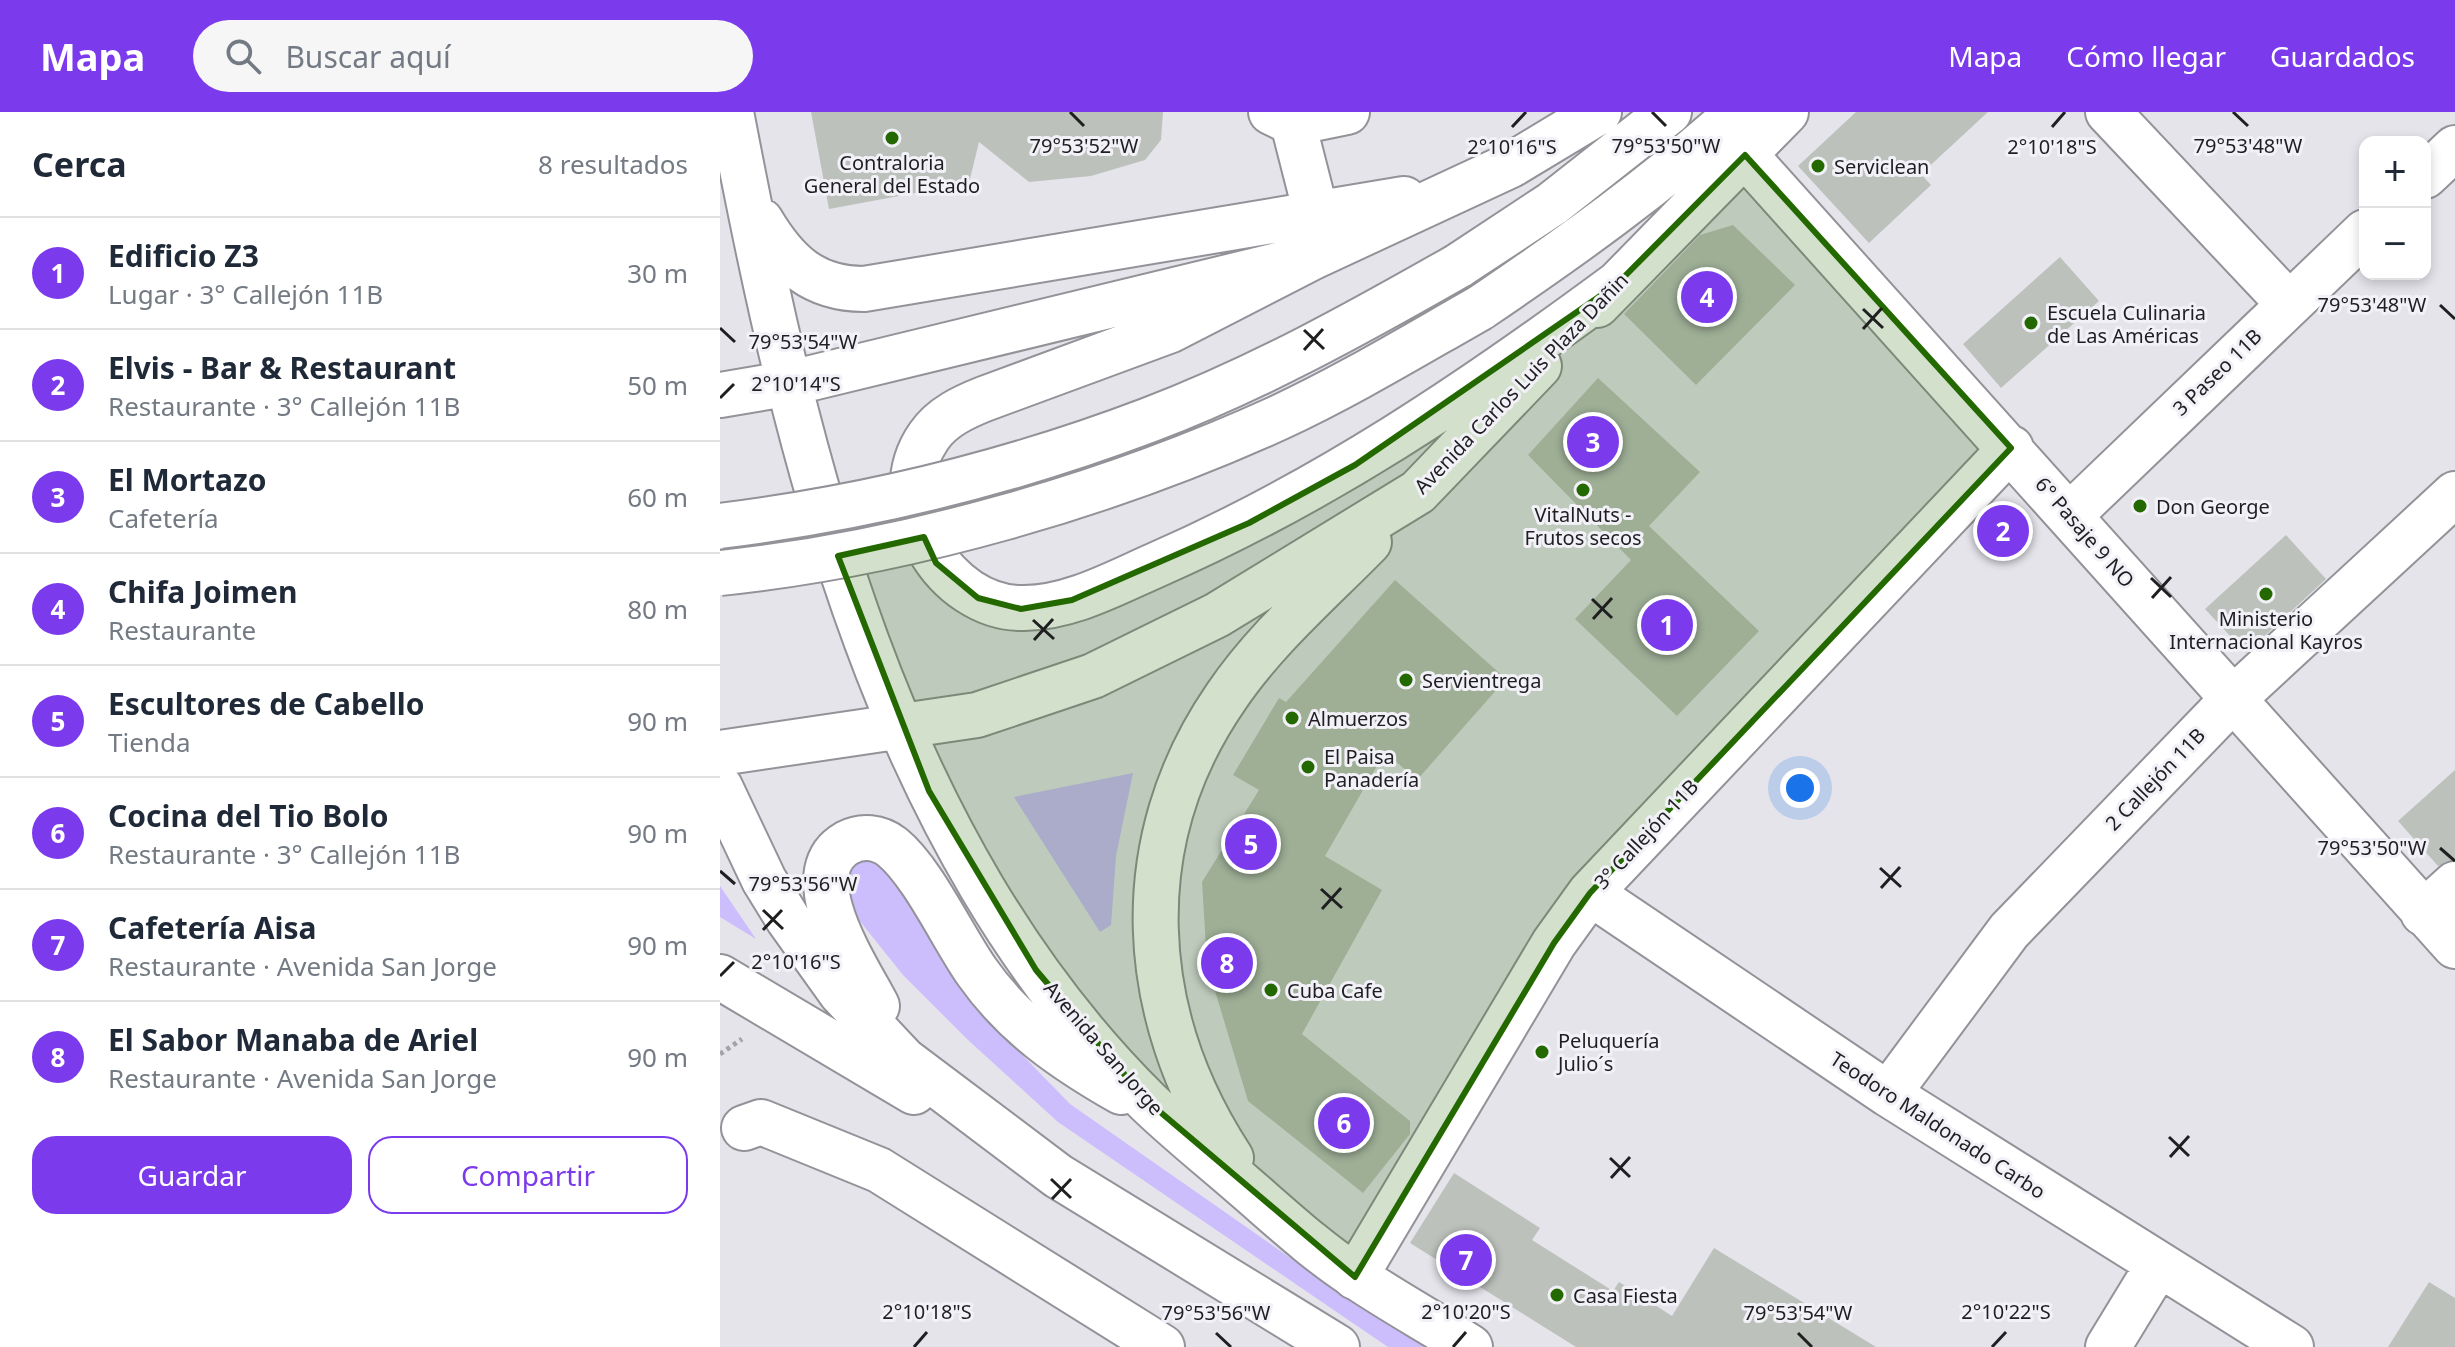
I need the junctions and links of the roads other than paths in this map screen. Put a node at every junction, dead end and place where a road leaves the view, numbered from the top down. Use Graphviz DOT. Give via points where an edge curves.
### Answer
graph roads {
  1 [pos="731,112"];
  2 [pos="1347,112"];
  3 [pos="1599,112"];
  4 [pos="1669,112"];
  5 [pos="1738,112"];
  6 [pos="1786,112"];
  7 [pos="2108,112"];
  8 [pos="1282,118"];
  9 [pos="2455,148"];
  10 [pos="1745,155"];
  11 [pos="2431,170"];
  12 [pos="1458,191"];
  13 [pos="746,193"];
  14 [pos="1316,213"];
  15 [pos="2359,238"];
  16 [pos="1315,256"];
  17 [pos="1616,285"];
  18 [pos="2288,303"];
  19 [pos="791,383"];
  20 [pos="720,395"];
  21 [pos="2011,448"];
  22 [pos="1418,492"];
  23 [pos="2455,494"];
  24 [pos="2070,515"];
  25 [pos="720,526"];
  26 [pos="720,573"];
  27 [pos="2233,699"];
  28 [pos="901,729"];
  29 [pos="720,753"];
  30 [pos="720,787"];
  31 [pos="2455,884"];
  32 [pos="1590,893"];
  33 [pos="2423,913"];
  34 [pos="2455,946"];
  35 [pos="720,977"];
  36 [pos="904,1060"];
  37 [pos="1888,1094"];
  38 [pos="1161,1114"];
  39 [pos="744,1128"];
  40 [pos="1058,1176"];
  41 [pos="1318,1249"];
  42 [pos="2158,1265"];
  43 [pos="1355,1277"];
  44 [pos="1334,1345"];
  45 [pos="1162,1347"];
  46 [pos="1470,1347"];
  47 [pos="2108,1347"];
  48 [pos="2291,1347"];
  1 -- 13 [label="main road, Avenida San Jorge"];
  2 -- 8 [label="main road"];
  3 -- 12 [label="main road"];
  4 -- 25 [label="main road, bridge" via="1552,204 1458,266 1248,377 1148,420 907,493"];
  5 -- 26 [label="main road, bridge" via="1611,218 1480,308 1277,418 1158,466 1026,509 900,544 783,567"];
  6 -- 10 [label="main road, Avenida Carlos Luis Plaza Dañin"];
  7 -- 18 [label="main road"];
  8 -- 14 [label="main road"];
  9 -- 11 [label="main road"];
  10 -- 17 [label="main road, Avenida Carlos Luis Plaza Dañin"];
  10 -- 21 [label="main road, 6° Pasaje 9 NO"];
  12 -- 14 [label="main road"];
  12 -- 16 [label="main road"];
  13 -- 14 [label="main road" via="773,242 793,265 817,282 848,289"];
  13 -- 19 [label="main road, Avenida San Jorge"];
  15 -- 18 [label="main road, 3 Paseo 11B"];
  16 -- 17 [label="main road" via="1171,330 984,399 943,422 925,445 915,478 917,516 936,563 978,598 1011,607 1044,607 1111,584 1249,523 1355,465 1447,407"];
  16 -- 19 [label="main road"];
  17 -- 22 [label="main road, Avenida Carlos Luis Plaza Dañin"];
  18 -- 24 [label="main road, 3 Paseo 11B"];
  19 -- 20 [label="main road"];
  19 -- 28 [label="main road, Avenida San Jorge" via="838,558"];
  21 -- 24 [label="main road, 6° Pasaje 9 NO"];
  21 -- 32 [label="main road, 3° Callejón 11B"];
  22 -- 28 [label="main road, Avenida Carlos Luis Plaza Dañin" via="1217,615 1093,676 977,715"];
  22 -- 41 [label="main road" via="1260,654 1215,714 1195,746 1175,797 1157,891 1156,949 1163,1003 1186,1079 1232,1158"];
  23 -- 27 [label="main road, 2 Callejón 11B"];
  24 -- 27 [label="main road, 6° Pasaje 9 NO"];
  27 -- 33 [label="main road, 6° Pasaje 9 NO"];
  27 -- 37 [label="main road, 2 Callejón 11B" via="2009,931"];
  28 -- 29 [label="main road, Avenida Carlos Luis Plaza Dañin"];
  28 -- 38 [label="main road, Avenida San Jorge" via="966,859 1036,970"];
  30 -- 36 [label="main road" via="788,919 841,993"];
  31 -- 33 [label="main road"];
  32 -- 37 [label="main road, Teodoro Maldonado Carbo"];
  32 -- 43 [label="main road, 3° Callejón 11B" via="1554,943"];
  33 -- 34 [label="main road, 6° Pasaje 9 NO"];
  35 -- 40 [label="main road"];
  36 -- 38 [label="main road" via="841,936 826,892 824,880 836,851 858,839 877,839 907,863 977,972 1024,1028"];
  36 -- 40 [label="main road"];
  37 -- 42 [label="main road, Teodoro Maldonado Carbo"];
  38 -- 41 [label="main road, Avenida San Jorge"];
  39 -- 45 [label="main road" via="761,1122 879,1170"];
  40 -- 44 [label="main road"];
  41 -- 43 [label="main road, Avenida San Jorge"];
  42 -- 47 [label="main road"];
  42 -- 48 [label="main road, Teodoro Maldonado Carbo"];
  43 -- 46 [label="main road, Avenida San Jorge"];
}
